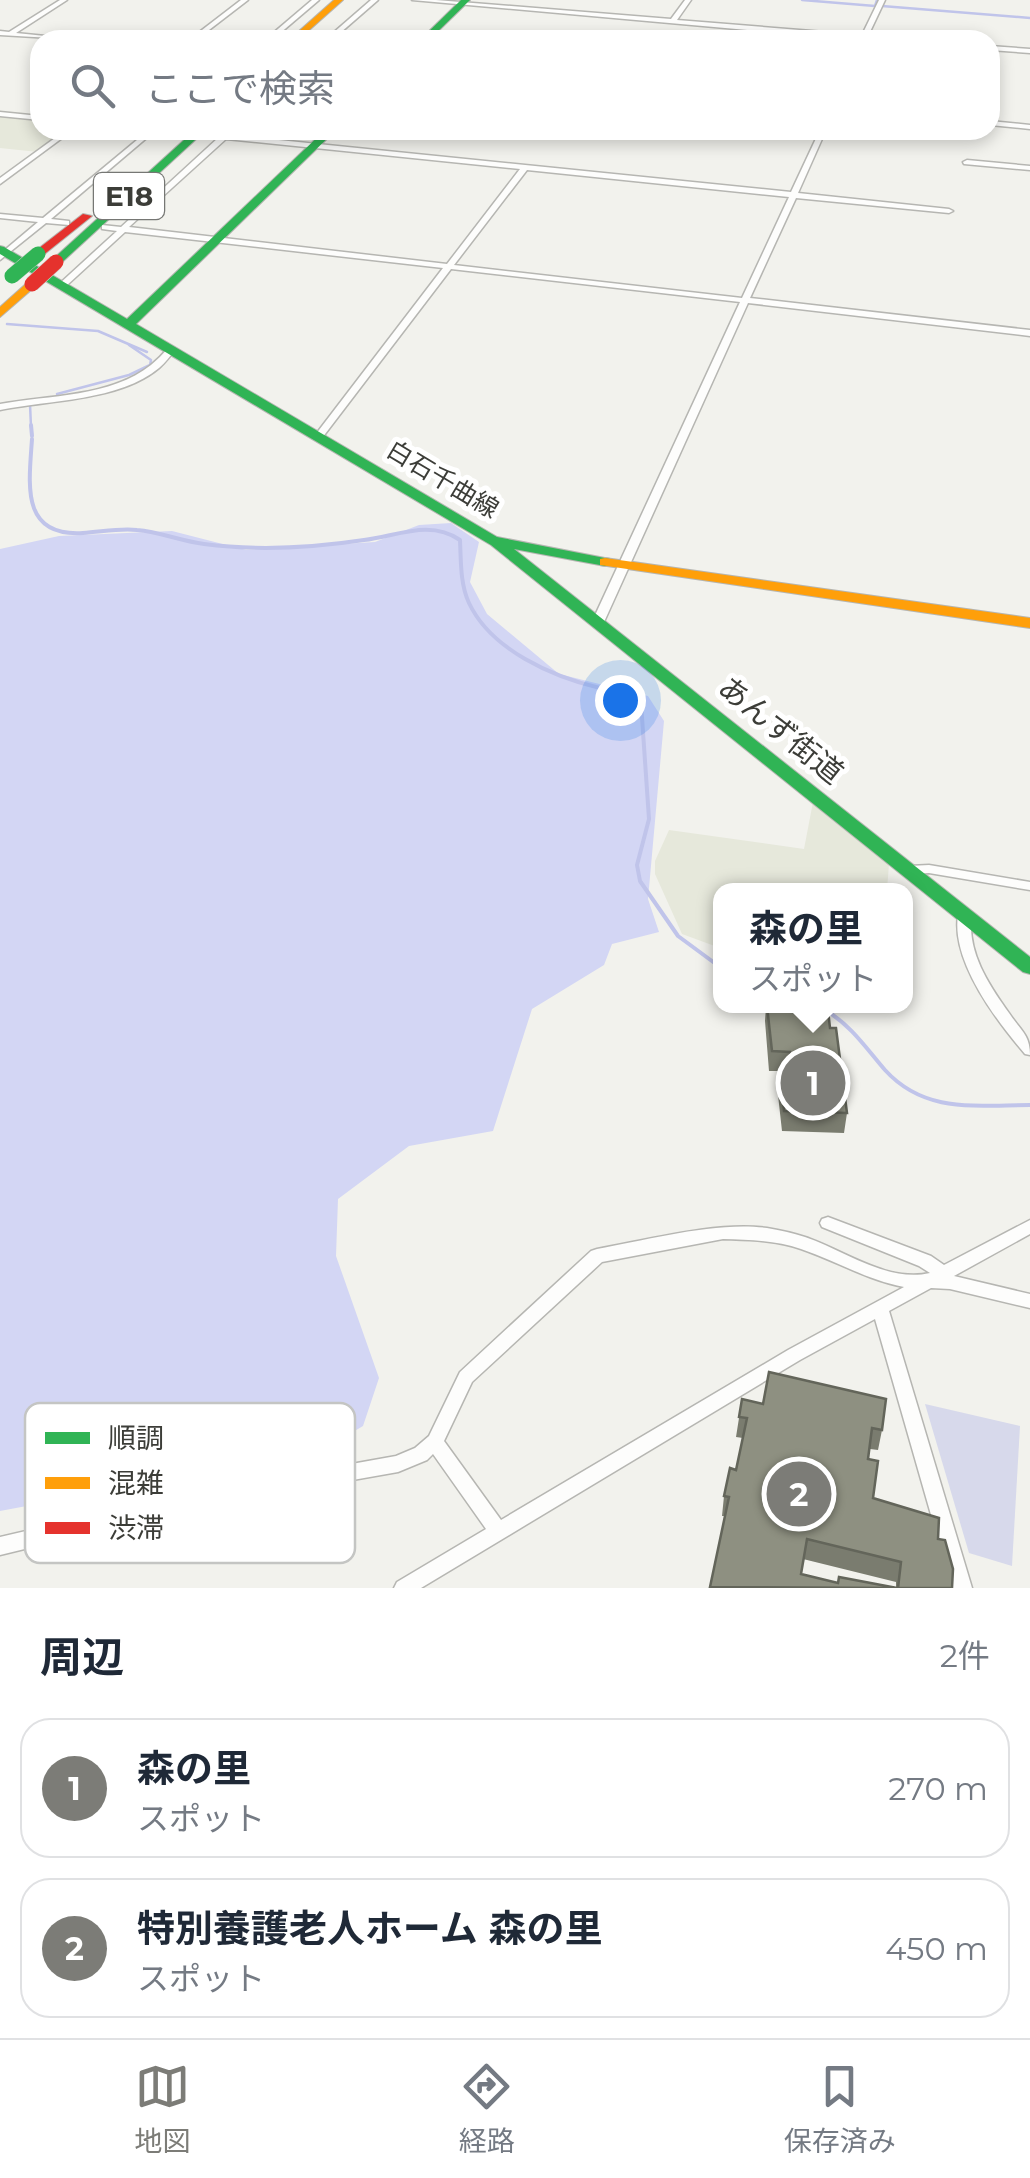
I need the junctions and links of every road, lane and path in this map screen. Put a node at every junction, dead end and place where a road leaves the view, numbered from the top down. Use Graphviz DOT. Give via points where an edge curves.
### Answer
graph roads {
  1 [pos="64,0"];
  2 [pos="245,0"];
  3 [pos="316,0"];
  4 [pos="339,0"];
  5 [pos="350,0"];
  6 [pos="374,0"];
  7 [pos="415,0"];
  8 [pos="688,0"];
  9 [pos="882,0"];
  10 [pos="464,2"];
  11 [pos="673,22"];
  12 [pos="205,30"];
  13 [pos="280,30"];
  14 [pos="304,30"];
  15 [pos="316,30"];
  16 [pos="340,30"];
  17 [pos="435,30"];
  18 [pos="763,30"];
  19 [pos="868,30"];
  20 [pos="10,34"];
  21 [pos="0,36"];
  22 [pos="30,36"];
  23 [pos="1000,49"];
  24 [pos="1030,51"];
  25 [pos="0,114"];
  26 [pos="30,117"];
  27 [pos="1000,124"];
  28 [pos="1030,127"];
  29 [pos="57,140"];
  30 [pos="144,140"];
  31 [pos="201,140"];
  32 [pos="204,140"];
  33 [pos="320,140"];
  34 [pos="336,140"];
  35 [pos="818,140"];
  36 [pos="967,162"];
  37 [pos="525,167"];
  38 [pos="1030,168"];
  39 [pos="0,182"];
  40 [pos="793,195"];
  41 [pos="948,210"];
  42 [pos="0,216"];
  43 [pos="48,221"];
  44 [pos="66,223"];
  45 [pos="104,227"];
  46 [pos="121,230"];
  47 [pos="217,240"];
  48 [pos="448,267"];
  49 [pos="8,268"];
  50 [pos="62,285"];
  51 [pos="744,300"];
  52 [pos="0,313"];
  53 [pos="129,324"];
  54 [pos="1030,333"];
  55 [pos="171,350"];
  56 [pos="0,407"];
  57 [pos="319,436"];
  58 [pos="493,540"];
  59 [pos="625,564"];
  60 [pos="598,622"];
  61 [pos="1030,623"];
  62 [pos="909,870"];
  63 [pos="1030,886"];
  64 [pos="964,916"];
  65 [pos="1030,967"];
  66 [pos="1030,1050"];
  67 [pos="828,1223"];
  68 [pos="1030,1226"];
  69 [pos="940,1278"];
  70 [pos="1030,1301"];
  71 [pos="880,1309"];
  72 [pos="435,1442"];
  73 [pos="355,1471"];
  74 [pos="497,1530"];
  75 [pos="25,1540"];
  76 [pos="0,1546"];
  77 [pos="412,1585"];
  78 [pos="962,1588"];
  1 -- 20 [label="street"];
  2 -- 12 [label="street"];
  3 -- 13 [label="street"];
  4 -- 14 [label="main road"];
  5 -- 15 [label="main road"];
  6 -- 16 [label="street"];
  7 -- 10 [label="street"];
  8 -- 11 [label="street"];
  9 -- 19 [label="street"];
  10 -- 11 [label="street"];
  10 -- 17 [label="main road"];
  11 -- 18 [label="street"];
  20 -- 21 [label="street"];
  20 -- 22 [label="street"];
  23 -- 24 [label="street"];
  25 -- 26 [label="street"];
  27 -- 28 [label="street"];
  29 -- 39 [label="street"];
  30 -- 43 [label="street"];
  31 -- 49 [label="main road, E18, bridge" via="47,258"];
  32 -- 46 [label="street"];
  33 -- 47 [label="main road"];
  34 -- 37 [label="street"];
  35 -- 40 [label="street"];
  36 -- 38 [label="street"];
  37 -- 40 [label="street"];
  37 -- 48 [label="street"];
  40 -- 41 [label="street"];
  40 -- 51 [label="street"];
  42 -- 43 [label="street"];
  43 -- 44 [label="street"];
  43 -- 49 [label="street"];
  45 -- 46 [label="street"];
  46 -- 47 [label="street"];
  46 -- 50 [label="street"];
  47 -- 48 [label="street"];
  47 -- 53 [label="main road"];
  48 -- 51 [label="street"];
  48 -- 57 [label="street"];
  49 -- 50 [label="main road, 白石千曲線"];
  49 -- 52 [label="main road, E18"];
  50 -- 53 [label="main road, 白石千曲線"];
  51 -- 54 [label="street"];
  51 -- 59 [label="street"];
  53 -- 55 [label="main road, 白石千曲線"];
  55 -- 56 [label="street" via="152,372 128,382"];
  55 -- 57 [label="main road, 白石千曲線"];
  57 -- 58 [label="main road, 白石千曲線"];
  58 -- 59 [label="main road, 白石千曲線"];
  58 -- 60 [label="main road, あんず街道"];
  59 -- 60 [label="street"];
  59 -- 61 [label="main road, 白石千曲線"];
  60 -- 62 [label="main road, あんず街道"];
  62 -- 63 [label="street"];
  62 -- 64 [label="main road, あんず街道"];
  64 -- 65 [label="main road, あんず街道"];
  64 -- 66 [label="street" via="977,971"];
  67 -- 69 [label="street" via="925,1260"];
  68 -- 69 [label="street"];
  69 -- 70 [label="street"];
  69 -- 71 [label="street"];
  69 -- 72 [label="street" via="882,1276 765,1234 723,1233 597,1256 466,1377"];
  71 -- 74 [label="street"];
  71 -- 78 [label="street"];
  72 -- 73 [label="street" via="398,1464"];
  72 -- 74 [label="street"];
  74 -- 77 [label="street"];
  75 -- 76 [label="street"];
}
